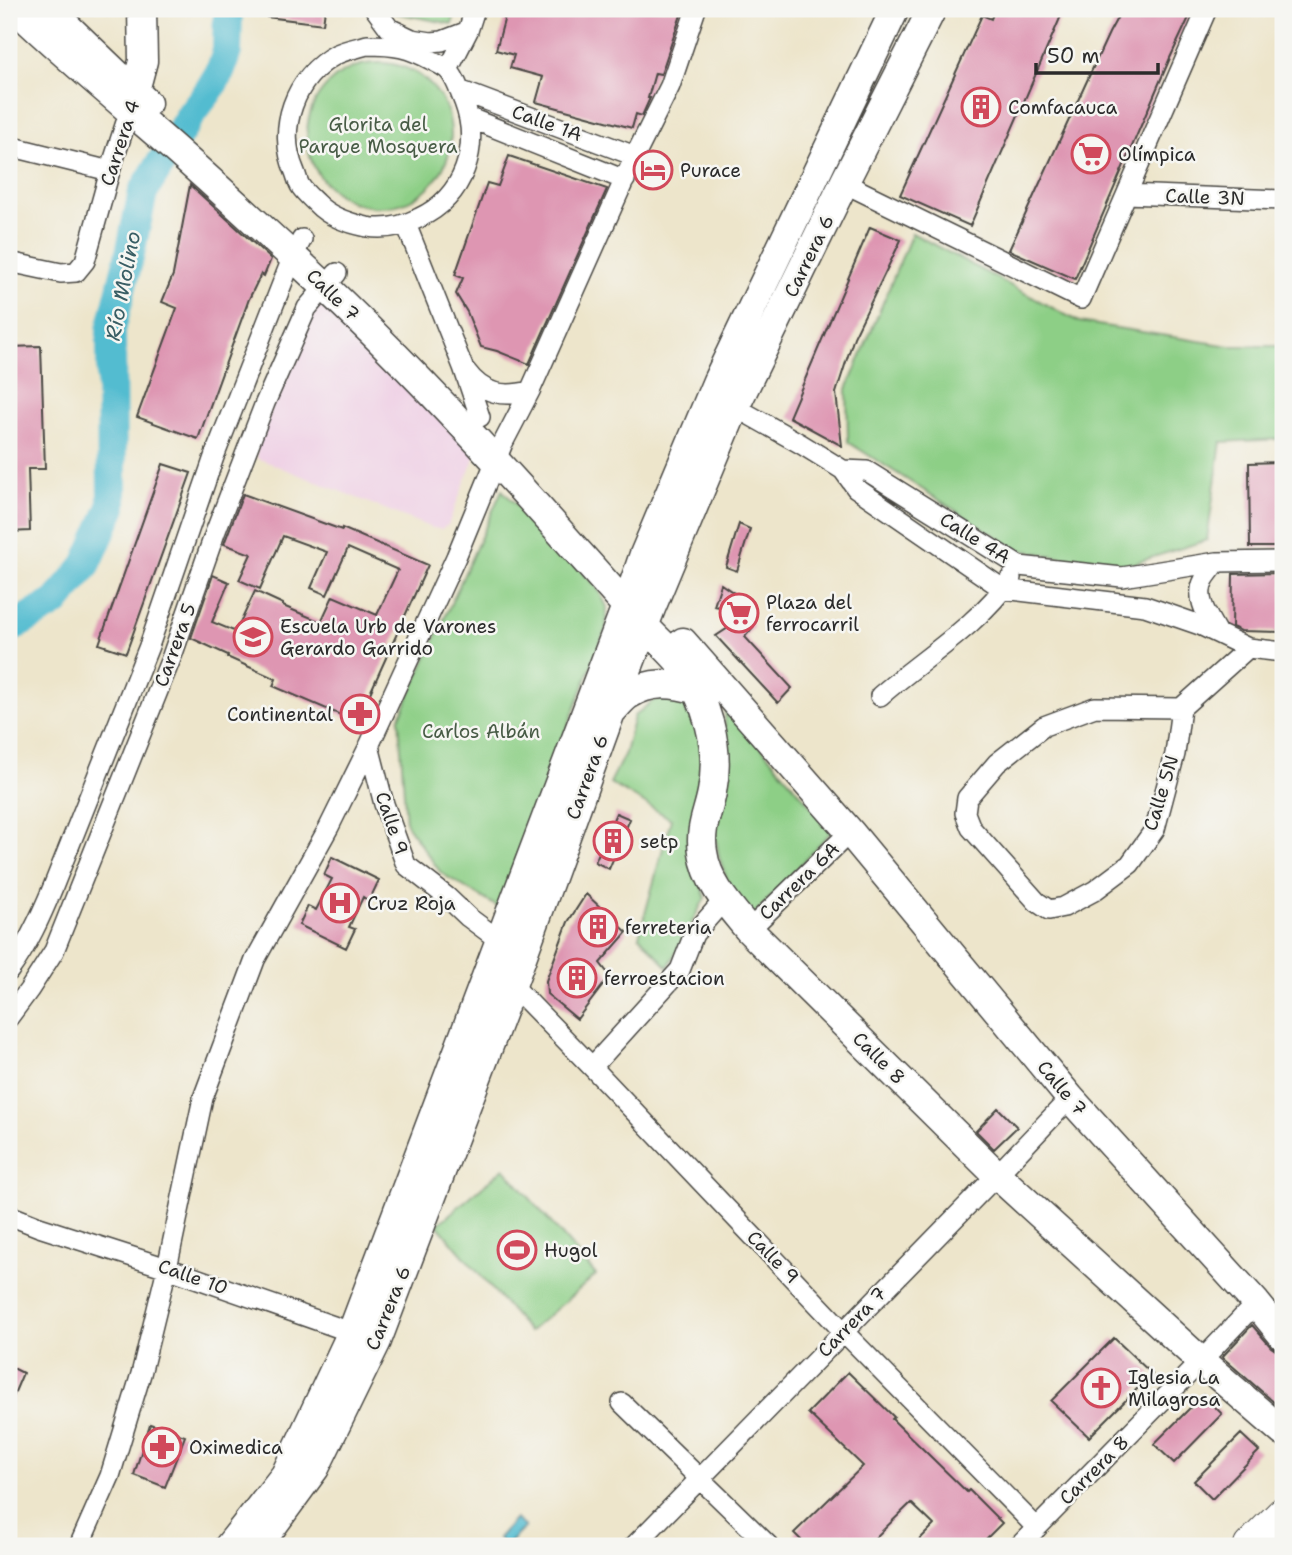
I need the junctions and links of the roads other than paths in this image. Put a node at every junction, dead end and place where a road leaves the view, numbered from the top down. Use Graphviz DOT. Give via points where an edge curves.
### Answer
graph roads {
  1 [pos="16,9"];
  2 [pos="50,9"];
  3 [pos="142,9"];
  4 [pos="375,9"];
  5 [pos="475,9"];
  6 [pos="695,9"];
  7 [pos="895,9"];
  8 [pos="932,9"];
  9 [pos="1208,9"];
  10 [pos="468,31"];
  11 [pos="367,45"];
  12 [pos="448,70"];
  13 [pos="459,90"];
  14 [pos="136,104"];
  15 [pos="470,118"];
  16 [pos="9,146"];
  17 [pos="635,156"];
  18 [pos="110,170"];
  19 [pos="625,180"];
  20 [pos="844,183"];
  21 [pos="1127,194"];
  22 [pos="1283,200"];
  23 [pos="406,225"];
  24 [pos="297,248"];
  25 [pos="9,262"];
  26 [pos="331,280"];
  27 [pos="463,367"];
  28 [pos="530,391"];
  29 [pos="239,393"];
  30 [pos="265,403"];
  31 [pos="735,407"];
  32 [pos="480,417"];
  33 [pos="500,452"];
  34 [pos="843,470"];
  35 [pos="191,525"];
  36 [pos="215,533"];
  37 [pos="1283,561"];
  38 [pos="1217,562"];
  39 [pos="1019,566"];
  40 [pos="1003,589"];
  41 [pos="639,606"];
  42 [pos="1217,633"];
  43 [pos="1248,648"];
  44 [pos="1283,652"];
  45 [pos="698,690"];
  46 [pos="880,696"];
  47 [pos="1181,708"];
  48 [pos="611,712"];
  49 [pos="369,746"];
  50 [pos="850,832"];
  51 [pos="724,900"];
  52 [pos="749,930"];
  53 [pos="499,940"];
  54 [pos="9,971"];
  55 [pos="512,985"];
  56 [pos="9,1017"];
  57 [pos="592,1067"];
  58 [pos="1070,1098"];
  59 [pos="997,1175"];
  60 [pos="9,1215"];
  61 [pos="167,1268"];
  62 [pos="1255,1303"];
  63 [pos="843,1331"];
  64 [pos="1283,1336"];
  65 [pos="365,1337"];
  66 [pos="1201,1361"];
  67 [pos="622,1403"];
  68 [pos="1283,1432"];
  69 [pos="701,1478"];
  70 [pos="1283,1513"];
  71 [pos="1037,1528"];
  72 [pos="79,1546"];
  73 [pos="229,1546"];
  74 [pos="254,1546"];
  75 [pos="634,1546"];
  76 [pos="769,1546"];
  77 [pos="1019,1546"];
  78 [pos="1250,1546"];
  1 -- 14 [label="main road, Calle 7" via="52,44"];
  2 -- 14 [label="main road, Calle 7"];
  3 -- 14 [label="main road, Carrera 4" via="143,61"];
  4 -- 10 [label="street" via="389,28 412,39 442,41"];
  4 -- 11 [label="street"];
  5 -- 10 [label="street"];
  6 -- 17 [label="street" via="670,86"];
  7 -- 41 [label="main road, Carrera 6" via="717,381 643,557"];
  8 -- 20 [label="main road, Carrera 6"];
  9 -- 21 [label="street"];
  10 -- 12 [label="street"];
  11 -- 12 [label="street" via="393,45 418,52"];
  11 -- 23 [label="street" via="337,54 312,72 295,98 286,128 289,159 301,187 322,210 348,223 377,229"];
  12 -- 13 [label="street"];
  13 -- 15 [label="street"];
  13 -- 17 [label="street, Calle 1A"];
  14 -- 18 [label="street, Carrera 4"];
  14 -- 24 [label="main road, Calle 7"];
  15 -- 19 [label="street, Calle 1A"];
  15 -- 23 [label="street" via="471,145 464,172 450,195 430,213"];
  16 -- 18 [label="street"];
  17 -- 19 [label="street"];
  18 -- 25 [label="street, Carrera 4" via="85,261 76,272 61,274"];
  19 -- 28 [label="street"];
  20 -- 21 [label="street" via="1081,299"];
  20 -- 31 [label="main road, Carrera 6"];
  21 -- 22 [label="street, Calle 3N"];
  23 -- 27 [label="street"];
  24 -- 26 [label="main road, Calle 7"];
  24 -- 29 [label="street, Carrera 5"];
  26 -- 30 [label="street, Carrera 5" via="307,308"];
  26 -- 32 [label="main road, Calle 7"];
  26 -- 33 [label="main road, Calle 7" via="412,372"];
  27 -- 28 [label="street" via="485,389 514,395"];
  27 -- 32 [label="street"];
  28 -- 33 [label="street"];
  29 -- 30 [label="street"];
  29 -- 35 [label="street, Carrera 5"];
  30 -- 36 [label="street, Carrera 5"];
  31 -- 34 [label="street, Calle 4A"];
  31 -- 41 [label="main road, Carrera 6"];
  32 -- 33 [label="main road, Calle 7"];
  33 -- 41 [label="main road, Calle 7"];
  33 -- 41 [label="main road, Calle 7" via="573,523"];
  33 -- 49 [label="street"];
  34 -- 39 [label="street, Calle 4A" via="867,471"];
  34 -- 40 [label="street" via="856,488"];
  35 -- 36 [label="street"];
  35 -- 54 [label="street, Carrera 5" via="149,646 40,920"];
  36 -- 56 [label="street, Carrera 5" via="172,656 54,951"];
  37 -- 38 [label="street, Calle 4A"];
  38 -- 39 [label="street, Calle 4A" via="1122,577"];
  38 -- 42 [label="street" via="1200,594"];
  39 -- 40 [label="street"];
  40 -- 42 [label="street" via="1145,607"];
  40 -- 46 [label="street" via="973,620"];
  41 -- 45 [label="main road, Calle 8"];
  41 -- 48 [label="main road, Carrera 6"];
  41 -- 50 [label="main road, Calle 7"];
  41 -- 53 [label="main road, Carrera 6"];
  42 -- 43 [label="street"];
  43 -- 44 [label="street"];
  43 -- 47 [label="street"];
  45 -- 48 [label="main road" via="674,683 650,685 628,695"];
  45 -- 51 [label="main road, Calle 8" via="710,723 715,761 702,833 703,853 709,877"];
  47 -- 47 [label="street, Calle 5N" via="1175,754 1154,829 1130,864 1094,891 1065,907 1049,909 1037,902 971,828 965,813 967,798 997,762 1044,726 1095,707"];
  48 -- 55 [label="main road, Carrera 6"];
  49 -- 53 [label="street, Calle 9" via="407,865"];
  49 -- 61 [label="street" via="255,960 203,1098"];
  50 -- 52 [label="street, Carrera 6A"];
  50 -- 58 [label="main road, Calle 7"];
  51 -- 52 [label="main road, Calle 8"];
  51 -- 57 [label="street" via="694,934 680,970"];
  52 -- 59 [label="main road, Calle 8"];
  53 -- 65 [label="main road, Carrera 6"];
  55 -- 57 [label="street, Calle 9"];
  55 -- 65 [label="main road, Carrera 6"];
  57 -- 63 [label="street, Calle 9"];
  58 -- 59 [label="street, Carrera 7"];
  58 -- 62 [label="main road, Calle 7"];
  59 -- 63 [label="street, Carrera 7"];
  59 -- 66 [label="main road, Calle 8"];
  60 -- 61 [label="street, Calle 10"];
  61 -- 65 [label="street, Calle 10"];
  61 -- 72 [label="street" via="110,1476"];
  62 -- 64 [label="main road, Calle 7"];
  62 -- 66 [label="street, Carrera 8"];
  63 -- 69 [label="street, Carrera 7"];
  63 -- 71 [label="street, Calle 9"];
  65 -- 73 [label="main road, Carrera 6" via="285,1475"];
  65 -- 74 [label="main road, Carrera 6" via="316,1468"];
  66 -- 68 [label="main road, Calle 8"];
  66 -- 71 [label="street, Carrera 8"];
  67 -- 69 [label="street"];
  69 -- 75 [label="street, Carrera 7"];
  69 -- 76 [label="street"];
  70 -- 78 [label="main road"];
  71 -- 77 [label="street, Carrera 8"];
}
